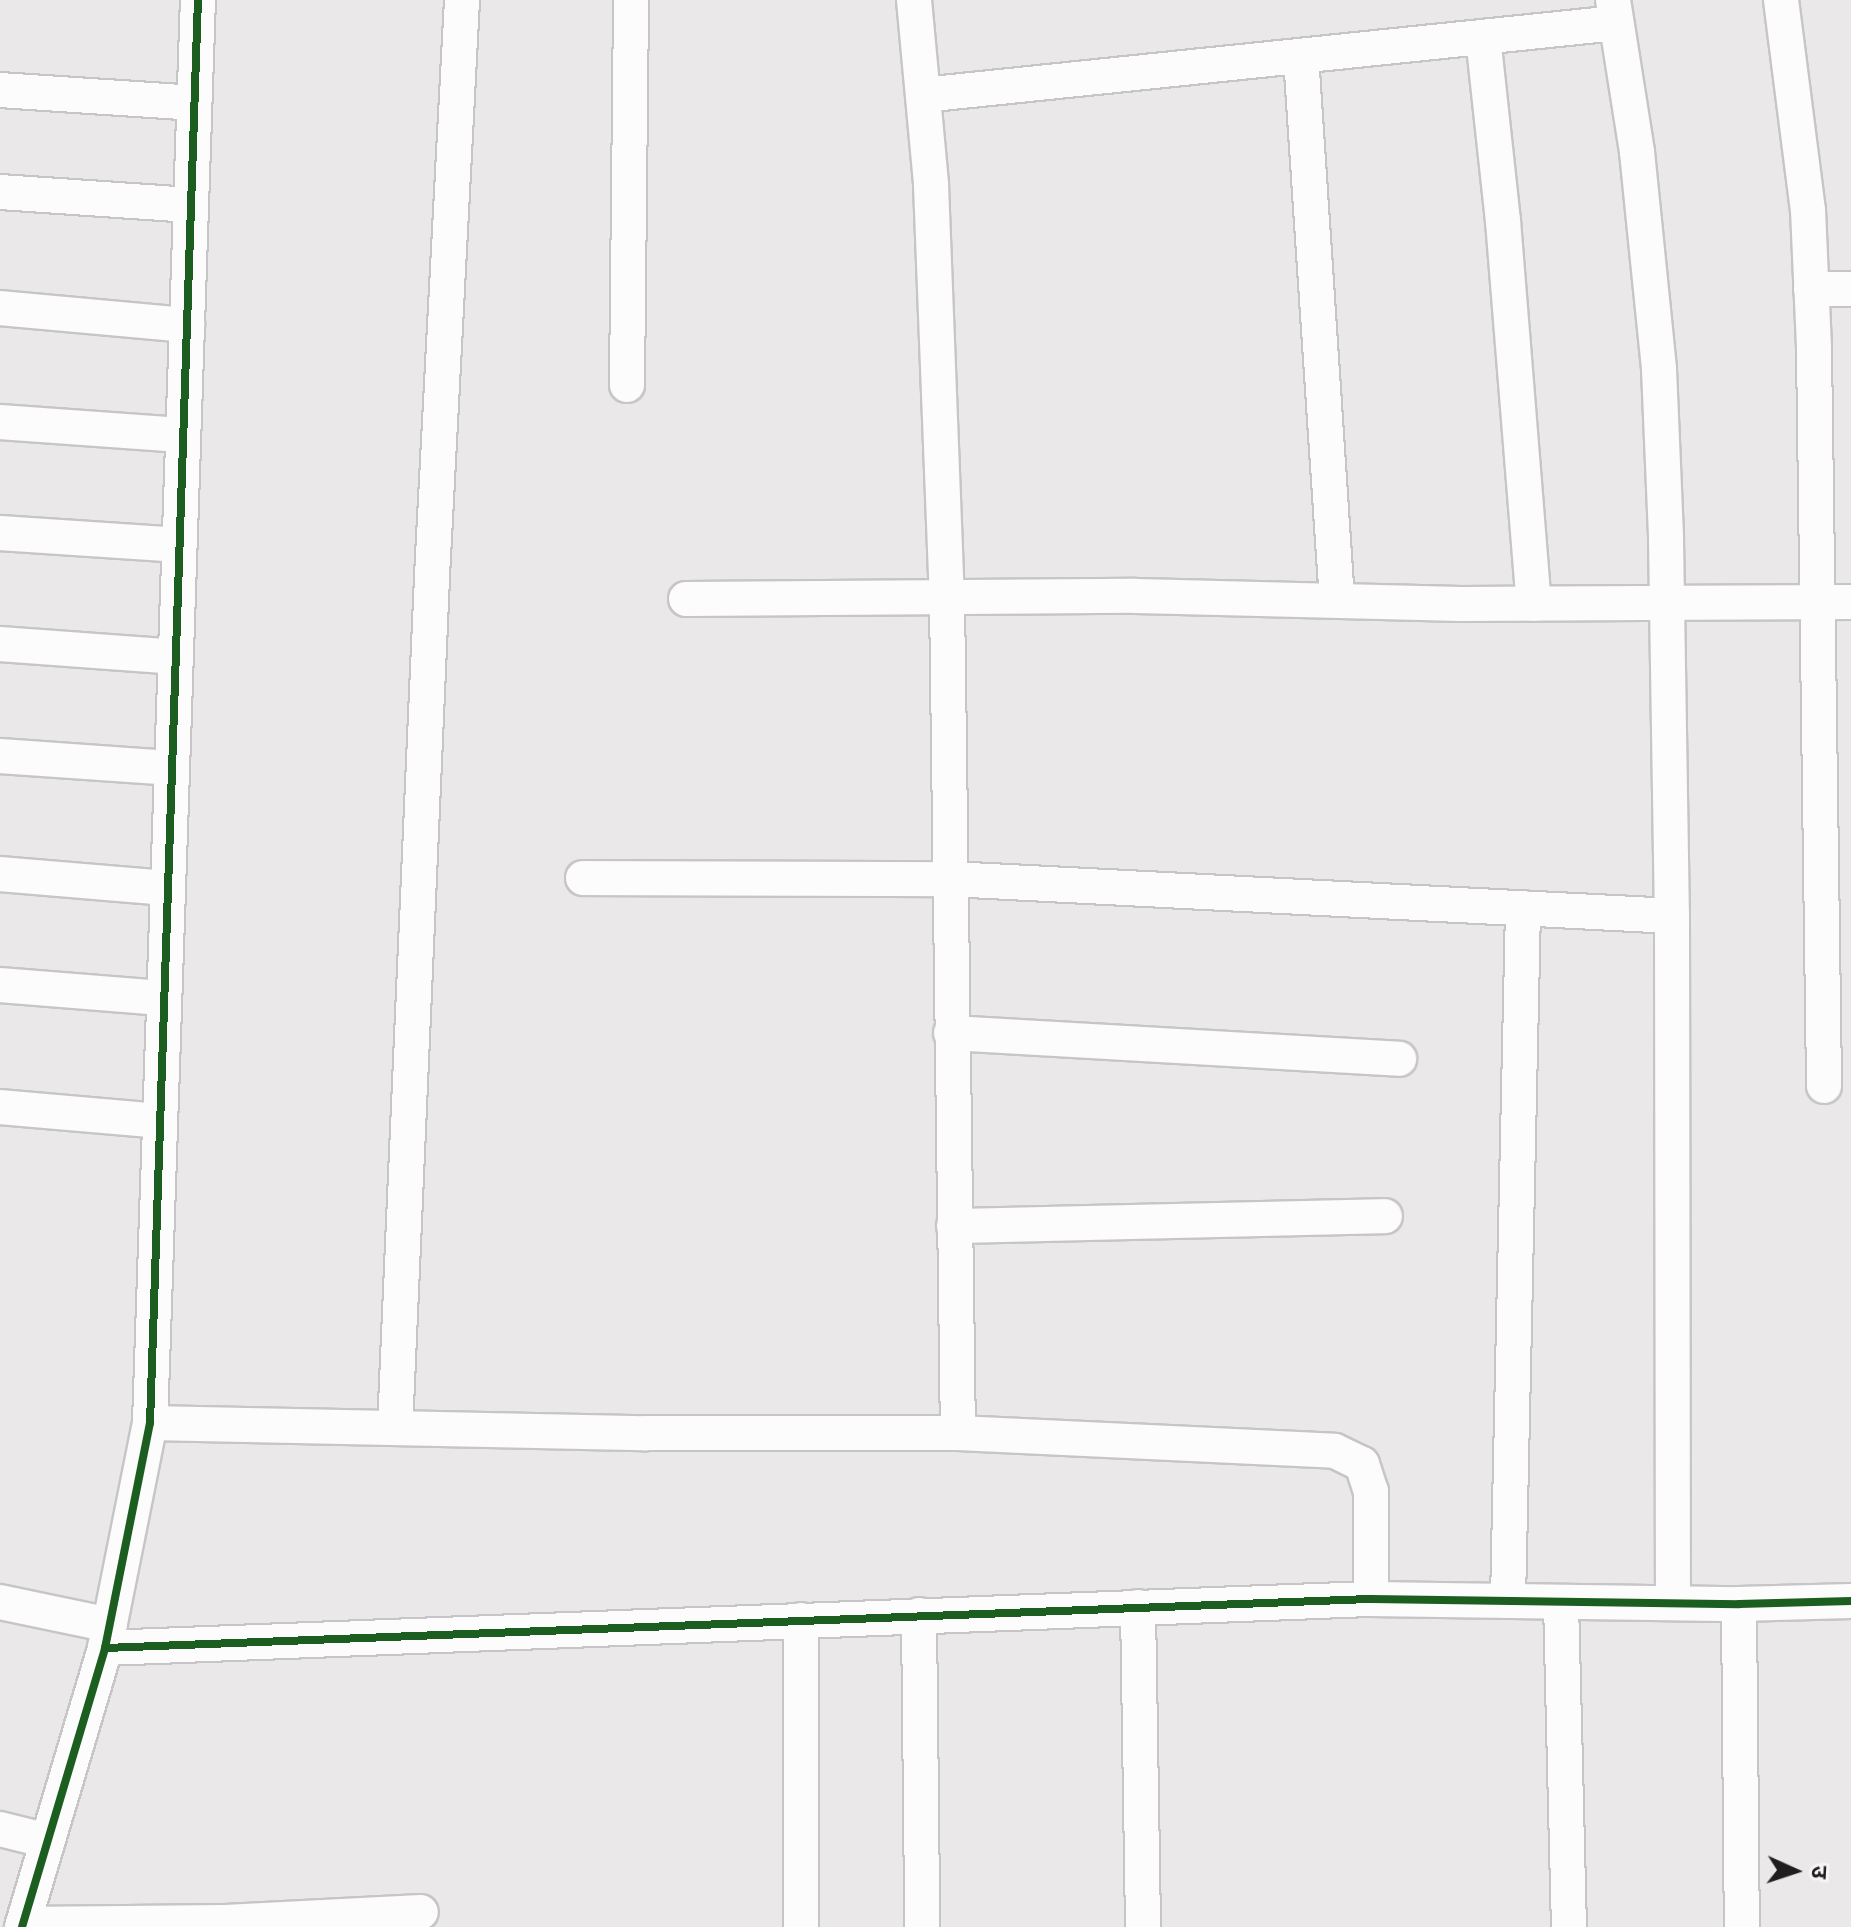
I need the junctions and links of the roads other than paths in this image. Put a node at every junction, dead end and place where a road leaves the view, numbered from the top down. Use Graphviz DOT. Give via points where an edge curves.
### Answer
graph roads {
  1 [pos="198,0"];
  2 [pos="462,0"];
  3 [pos="631,0"];
  4 [pos="914,0"];
  5 [pos="1781,0"];
  6 [pos="1615,12"];
  7 [pos="1483,37"];
  8 [pos="1301,56"];
  9 [pos="0,90"];
  10 [pos="923,95"];
  11 [pos="194,103"];
  12 [pos="0,192"];
  13 [pos="191,205"];
  14 [pos="1811,289"];
  15 [pos="1851,289"];
  16 [pos="0,308"];
  17 [pos="187,325"];
  18 [pos="627,385"];
  19 [pos="0,422"];
  20 [pos="182,435"];
  21 [pos="0,533"];
  22 [pos="179,545"];
  23 [pos="947,597"];
  24 [pos="686,599"];
  25 [pos="1337,601"];
  26 [pos="1834,602"];
  27 [pos="1534,604"];
  28 [pos="1665,604"];
  29 [pos="0,644"];
  30 [pos="175,657"];
  31 [pos="0,756"];
  32 [pos="171,768"];
  33 [pos="0,874"];
  34 [pos="583,878"];
  35 [pos="950,879"];
  36 [pos="167,888"];
  37 [pos="1523,908"];
  38 [pos="1672,916"];
  39 [pos="0,985"];
  40 [pos="163,998"];
  41 [pos="951,1033"];
  42 [pos="1399,1059"];
  43 [pos="1824,1086"];
  44 [pos="0,1107"];
  45 [pos="159,1121"];
  46 [pos="1385,1216"];
  47 [pos="954,1226"];
  48 [pos="150,1423"];
  49 [pos="395,1428"];
  50 [pos="958,1433"];
  51 [pos="1371,1599"];
  52 [pos="1508,1601"];
  53 [pos="1851,1601"];
  54 [pos="0,1602"];
  55 [pos="1561,1602"];
  56 [pos="1673,1602"];
  57 [pos="1739,1604"];
  58 [pos="1138,1607"];
  59 [pos="919,1615"];
  60 [pos="801,1620"];
  61 [pos="108,1636"];
  62 [pos="0,1829"];
  63 [pos="48,1841"];
  64 [pos="421,1912"];
  65 [pos="22,1926"];
  66 [pos="801,1927"];
  67 [pos="922,1927"];
  68 [pos="1143,1927"];
  69 [pos="1569,1927"];
  70 [pos="1742,1927"];
  1 -- 11 [label="street"];
  2 -- 49 [label="street"];
  3 -- 18 [label="street"];
  4 -- 10 [label="street"];
  5 -- 14 [label="street" via="1805,180"];
  6 -- 7 [label="street"];
  6 -- 28 [label="street" via="1637,152 1659,369"];
  7 -- 8 [label="street"];
  7 -- 27 [label="street" via="1505,236"];
  8 -- 10 [label="street"];
  8 -- 25 [label="street"];
  9 -- 11 [label="street"];
  10 -- 23 [label="street"];
  11 -- 13 [label="street"];
  12 -- 13 [label="street"];
  13 -- 17 [label="street"];
  14 -- 15 [label="street"];
  14 -- 26 [label="street"];
  16 -- 17 [label="street"];
  17 -- 20 [label="street"];
  19 -- 20 [label="street"];
  20 -- 22 [label="street"];
  21 -- 22 [label="street"];
  22 -- 30 [label="street"];
  23 -- 24 [label="street"];
  23 -- 25 [label="street"];
  23 -- 35 [label="street"];
  25 -- 27 [label="street"];
  26 -- 28 [label="street"];
  26 -- 43 [label="street"];
  27 -- 28 [label="street"];
  28 -- 38 [label="street"];
  29 -- 30 [label="street"];
  30 -- 32 [label="street"];
  31 -- 32 [label="street"];
  32 -- 36 [label="street"];
  33 -- 36 [label="street"];
  34 -- 35 [label="street"];
  35 -- 37 [label="street"];
  35 -- 41 [label="street"];
  36 -- 40 [label="street"];
  37 -- 38 [label="street"];
  37 -- 52 [label="street"];
  38 -- 56 [label="street"];
  39 -- 40 [label="street"];
  40 -- 45 [label="street"];
  41 -- 42 [label="street"];
  41 -- 47 [label="street"];
  44 -- 45 [label="street"];
  45 -- 48 [label="street"];
  46 -- 47 [label="street"];
  47 -- 50 [label="street"];
  48 -- 49 [label="street"];
  48 -- 61 [label="street"];
  49 -- 50 [label="street"];
  50 -- 51 [label="street" via="1335,1451 1362,1464 1371,1491"];
  51 -- 52 [label="street"];
  51 -- 58 [label="street"];
  52 -- 55 [label="street"];
  53 -- 57 [label="street"];
  54 -- 61 [label="street"];
  55 -- 56 [label="street"];
  55 -- 69 [label="street"];
  56 -- 57 [label="street"];
  57 -- 70 [label="street"];
  58 -- 59 [label="street"];
  58 -- 68 [label="street"];
  59 -- 60 [label="street"];
  59 -- 67 [label="street"];
  60 -- 61 [label="street"];
  60 -- 66 [label="street"];
  61 -- 63 [label="street"];
  62 -- 63 [label="street"];
  63 -- 65 [label="street"];
  64 -- 65 [label="street"];
}
